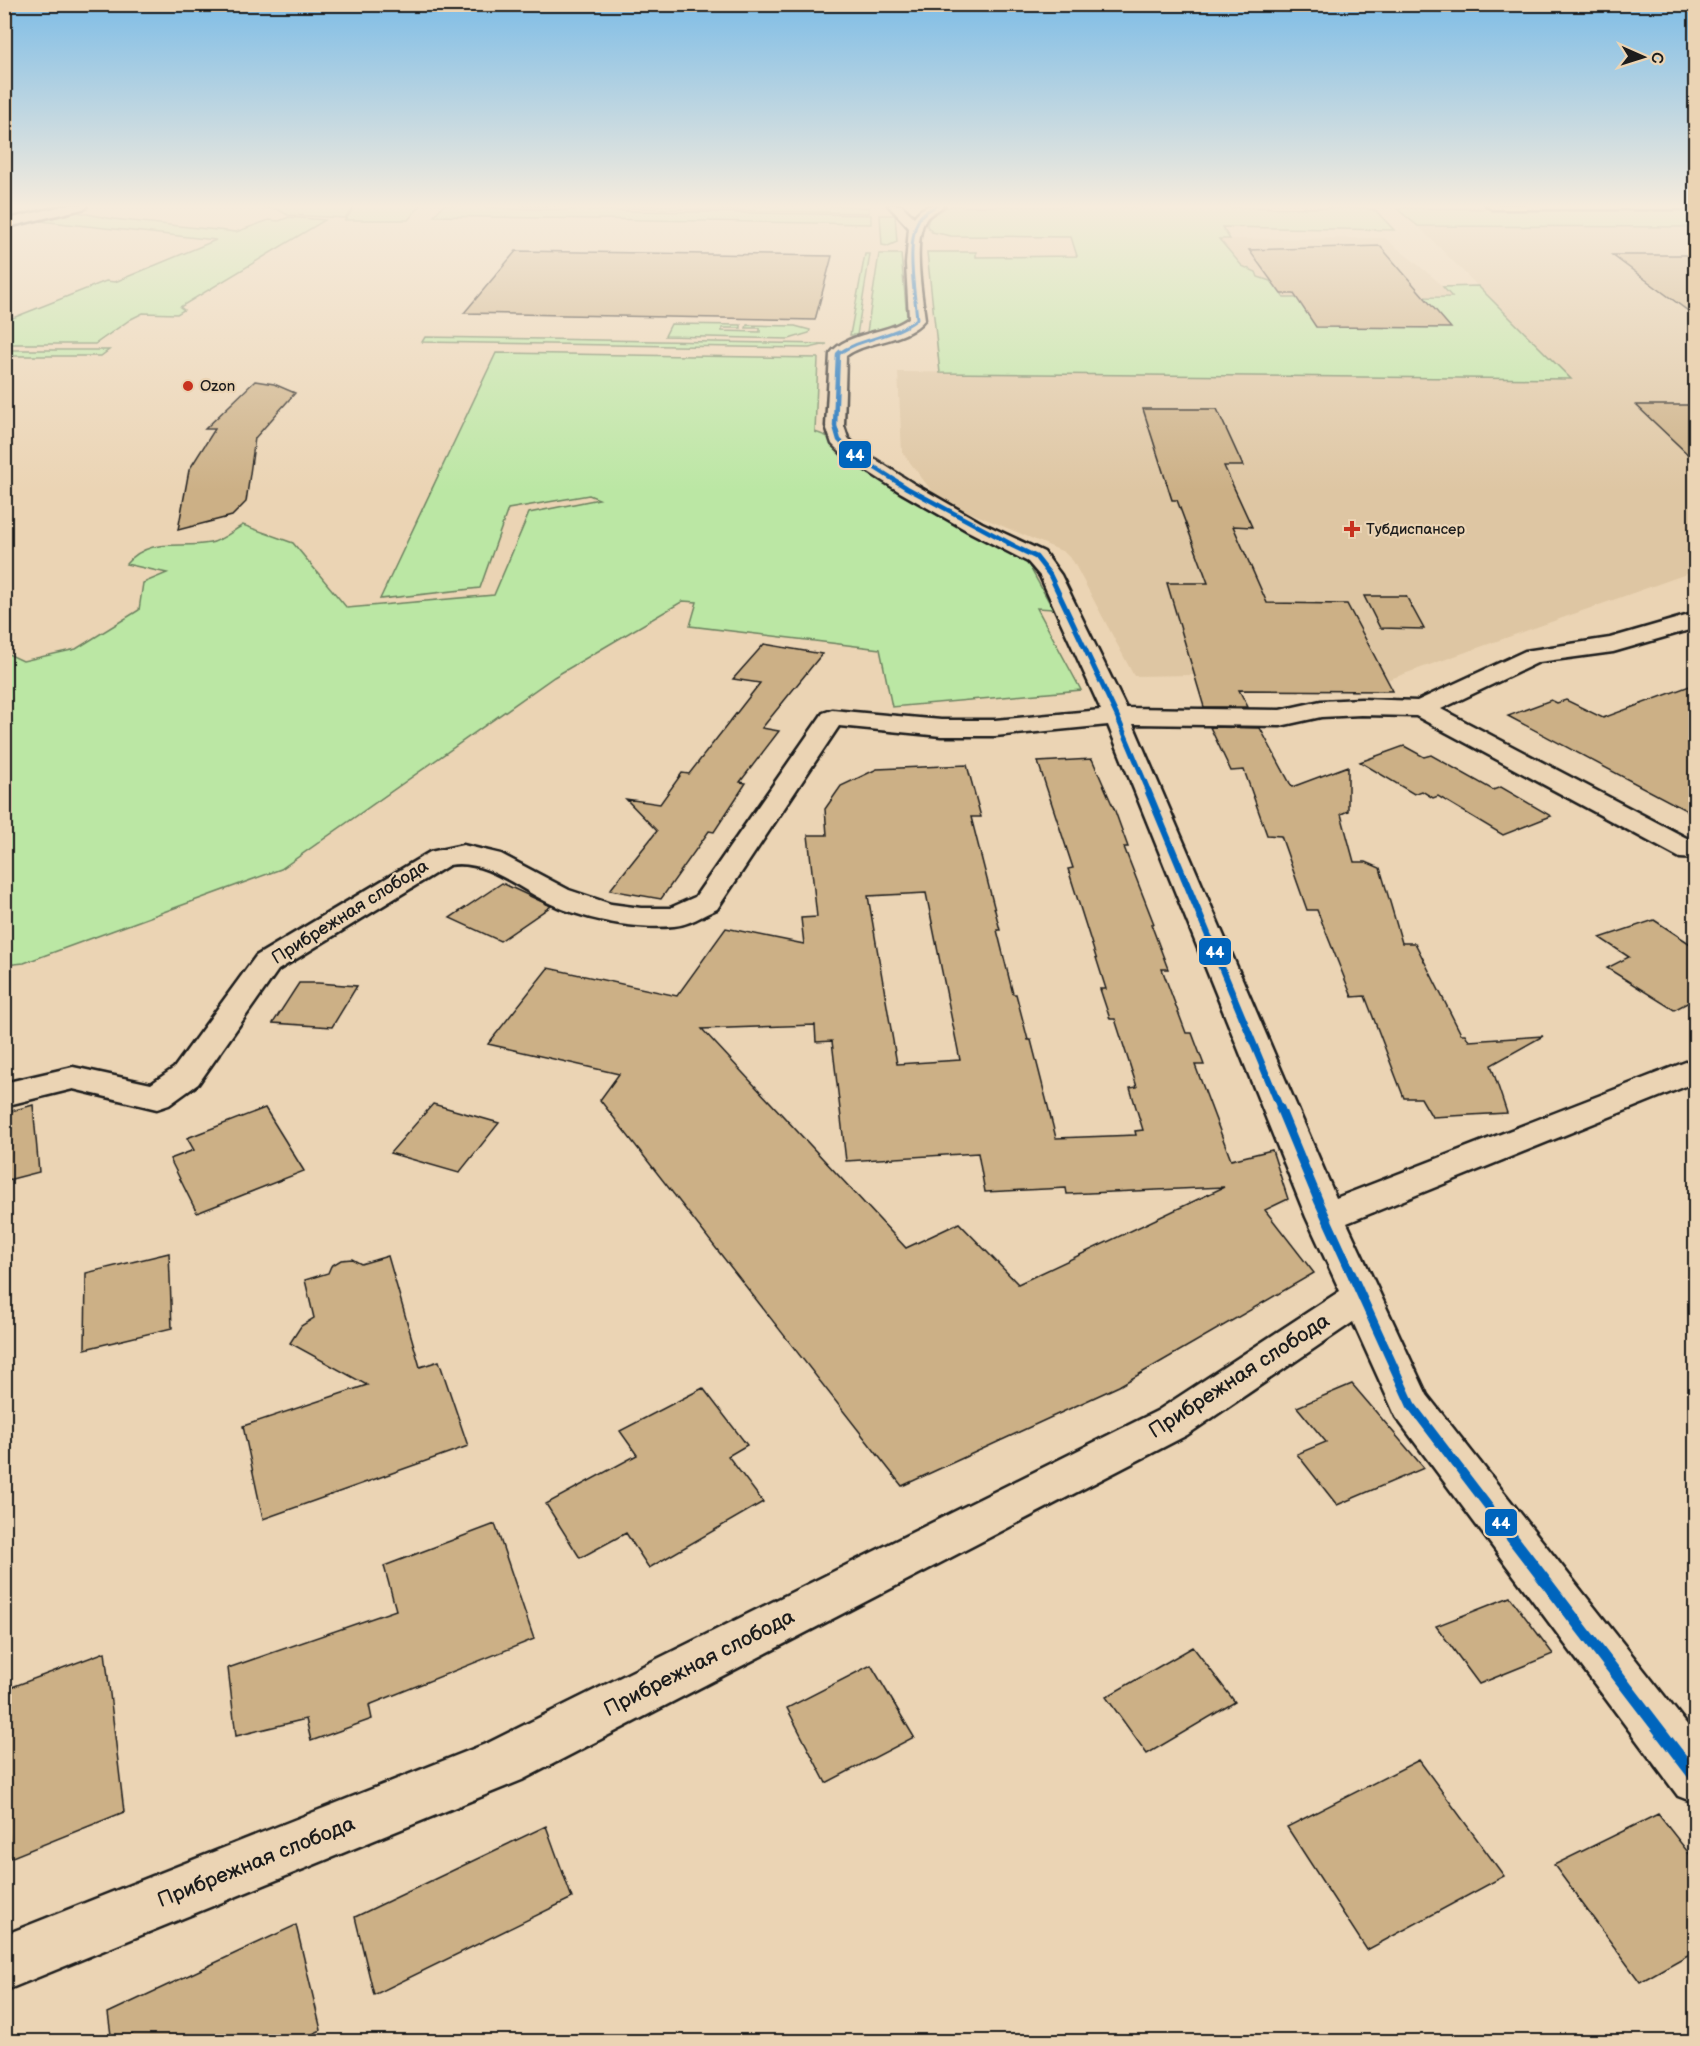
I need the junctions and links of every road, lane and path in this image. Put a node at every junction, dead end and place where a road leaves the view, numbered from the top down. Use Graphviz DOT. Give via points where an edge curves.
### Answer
graph roads {
  1 [pos="915,300"];
  2 [pos="1695,620"];
  3 [pos="1421,709"];
  4 [pos="1117,716"];
  5 [pos="1690,852"];
  6 [pos="1695,1068"];
  7 [pos="4,1095"];
  8 [pos="1325,1217"];
  9 [pos="1361,1297"];
  10 [pos="1695,1778"];
  11 [pos="4,1963"];
  1 -- 4 [label="street" via="916,319 909,327 857,342 838,354 835,426 839,440 852,453 907,488 1036,557 1050,575"];
  2 -- 3 [label="street" via="1613,645 1533,656"];
  3 -- 4 [label="street" via="1321,709 1280,718"];
  3 -- 5 [label="street"];
  4 -- 7 [label="street, Прибрежная слобода" via="995,728 941,728 832,718 706,903 675,916 606,912 558,896 491,860 463,854 440,858 267,963 186,1076 157,1097 73,1078"];
  4 -- 8 [label="street"];
  6 -- 8 [label="street"];
  8 -- 9 [label="street"];
  9 -- 10 [label="street" via="1411,1405"];
  9 -- 11 [label="street, Прибрежная слобода" via="1172,1423 504,1762"];
}
